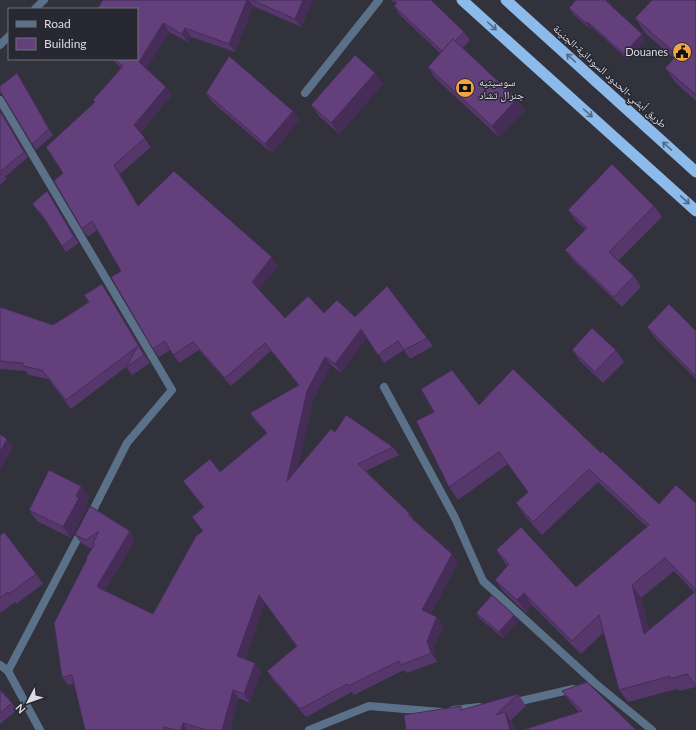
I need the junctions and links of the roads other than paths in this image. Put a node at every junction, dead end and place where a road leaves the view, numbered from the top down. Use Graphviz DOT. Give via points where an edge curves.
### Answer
graph roads {
  1 [pos="44,0"];
  2 [pos="379,0"];
  3 [pos="462,0"];
  4 [pos="506,0"];
  5 [pos="36,8"];
  6 [pos="8,37"];
  7 [pos="0,45"];
  8 [pos="305,93"];
  9 [pos="0,100"];
  10 [pos="696,172"];
  11 [pos="696,211"];
  12 [pos="384,387"];
  13 [pos="0,665"];
  14 [pos="8,671"];
  15 [pos="588,686"];
  16 [pos="503,704"];
  17 [pos="487,706"];
  18 [pos="40,730"];
  19 [pos="309,730"];
  20 [pos="652,730"];
  1 -- 5 [label="street"];
  2 -- 8 [label="street"];
  3 -- 11 [label="highway, one-way"];
  10 -- 4 [label="highway, طريق أبشي-الحدود السودانية-الجنينة, one-way"];
  6 -- 7 [label="street"];
  9 -- 14 [label="street" via="172,390 127,443"];
  12 -- 15 [label="street" via="456,518 483,581"];
  13 -- 14 [label="street"];
  14 -- 18 [label="street"];
  15 -- 16 [label="street"];
  15 -- 20 [label="street"];
  17 -- 19 [label="street" via="441,712 369,706"];
}
